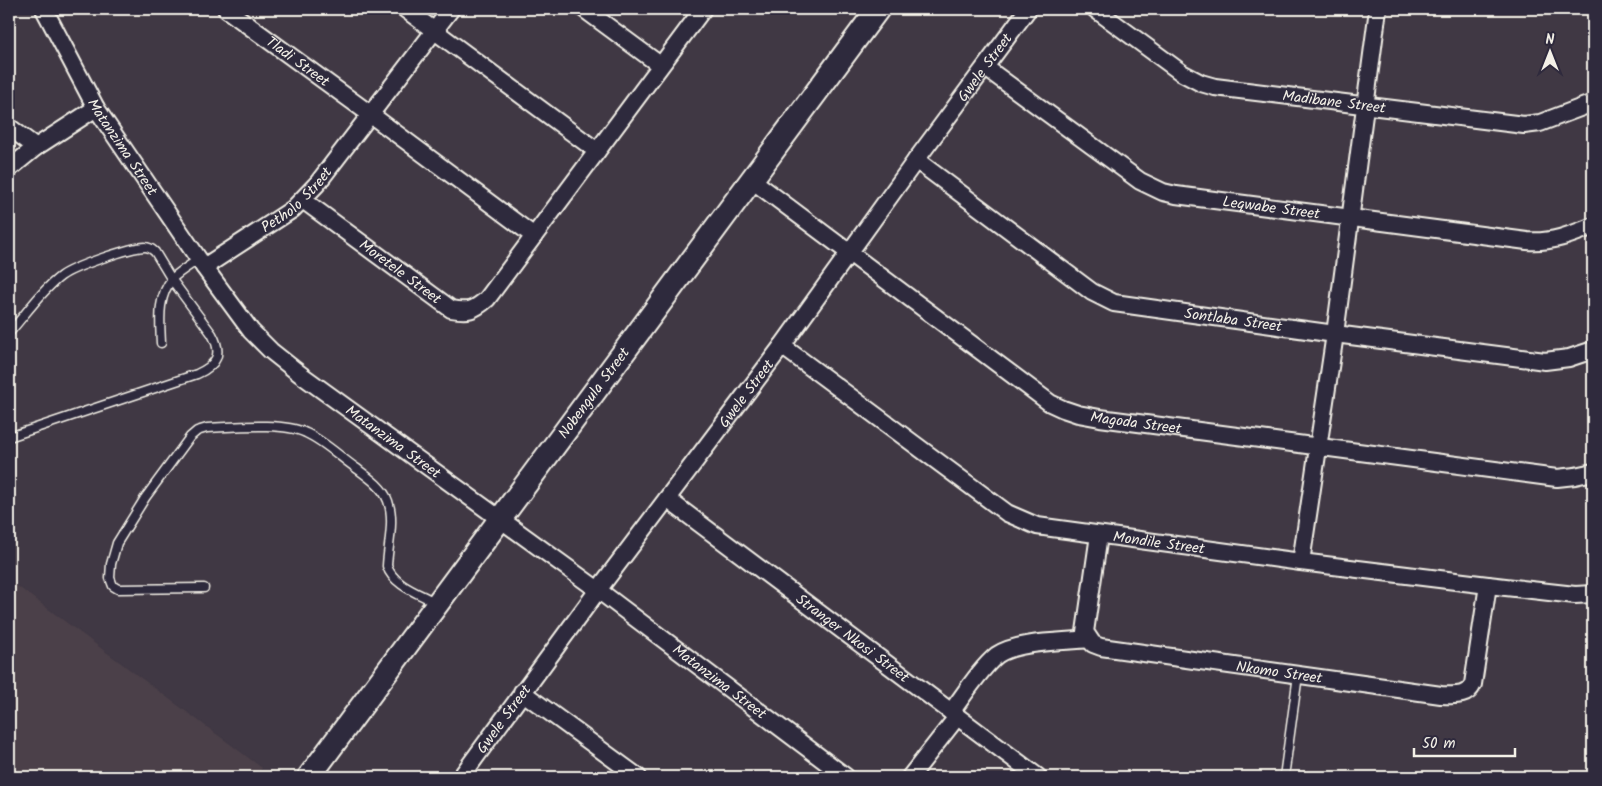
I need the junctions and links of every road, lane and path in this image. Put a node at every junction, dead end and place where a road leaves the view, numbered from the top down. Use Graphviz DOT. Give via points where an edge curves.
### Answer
graph roads {
  1 [pos="44,9"];
  2 [pos="226,9"];
  3 [pos="405,9"];
  4 [pos="450,9"];
  5 [pos="584,9"];
  6 [pos="703,9"];
  7 [pos="878,9"];
  8 [pos="1028,9"];
  9 [pos="1095,9"];
  10 [pos="1378,9"];
  11 [pos="435,31"];
  12 [pos="660,65"];
  13 [pos="986,68"];
  14 [pos="1593,103"];
  15 [pos="1366,105"];
  16 [pos="96,108"];
  17 [pos="370,114"];
  18 [pos="9,127"];
  19 [pos="36,148"];
  20 [pos="597,151"];
  21 [pos="916,160"];
  22 [pos="9,169"];
  23 [pos="752,180"];
  24 [pos="303,200"];
  25 [pos="1350,219"];
  26 [pos="1593,226"];
  27 [pos="534,236"];
  28 [pos="849,253"];
  29 [pos="201,263"];
  30 [pos="172,280"];
  31 [pos="9,332"];
  32 [pos="1335,334"];
  33 [pos="160,343"];
  34 [pos="782,346"];
  35 [pos="1593,350"];
  36 [pos="9,437"];
  37 [pos="1319,447"];
  38 [pos="1593,472"];
  39 [pos="667,499"];
  40 [pos="501,519"];
  41 [pos="1099,535"];
  42 [pos="1301,562"];
  43 [pos="1488,585"];
  44 [pos="204,588"];
  45 [pos="598,590"];
  46 [pos="1593,594"];
  47 [pos="438,604"];
  48 [pos="1089,639"];
  49 [pos="1298,675"];
  50 [pos="522,692"];
  51 [pos="954,715"];
  52 [pos="309,777"];
  53 [pos="461,777"];
  54 [pos="638,777"];
  55 [pos="846,777"];
  56 [pos="910,777"];
  57 [pos="1038,777"];
  58 [pos="1284,777"];
  1 -- 16 [label="street, Matanzima Street"];
  2 -- 17 [label="street, Tladi Street"];
  3 -- 11 [label="street"];
  4 -- 11 [label="street, Petholo Street"];
  5 -- 12 [label="street"];
  6 -- 12 [label="street, Moretele Street"];
  7 -- 23 [label="street, Nobengula Street"];
  8 -- 13 [label="street, Gwele Street"];
  9 -- 15 [label="street, Madibane Street" via="1182,73 1201,83 1225,89"];
  10 -- 15 [label="street"];
  11 -- 17 [label="street, Petholo Street"];
  11 -- 20 [label="street"];
  12 -- 20 [label="street, Moretele Street"];
  13 -- 21 [label="street, Gwele Street"];
  13 -- 25 [label="street, Leqwabe Street" via="1150,188 1176,195"];
  14 -- 15 [label="street, Madibane Street" via="1532,125"];
  15 -- 25 [label="street"];
  16 -- 19 [label="street"];
  16 -- 29 [label="street, Matanzima Street"];
  17 -- 24 [label="street, Petholo Street"];
  17 -- 27 [label="street"];
  18 -- 19 [label="street"];
  19 -- 22 [label="street"];
  20 -- 27 [label="street, Moretele Street"];
  21 -- 28 [label="street, Gwele Street"];
  21 -- 32 [label="street, Sontlaba Street" via="1103,299 1124,305"];
  23 -- 28 [label="street, Magoda Street"];
  23 -- 40 [label="street, Nobengula Street"];
  24 -- 27 [label="street, Moretele Street" via="451,309 476,309"];
  24 -- 29 [label="street, Petholo Street"];
  25 -- 26 [label="street, Leqwabe Street" via="1542,242 1558,240"];
  25 -- 32 [label="street"];
  28 -- 34 [label="street, Gwele Street"];
  28 -- 37 [label="street, Magoda Street" via="1050,403 1063,409 1100,418"];
  29 -- 30 [label="lane"];
  29 -- 40 [label="street, Matanzima Street" via="252,331 272,351"];
  30 -- 31 [label="lane" via="152,249 144,247 126,251 60,277"];
  30 -- 33 [label="lane" via="162,299"];
  30 -- 36 [label="lane" via="217,344 217,353 210,368"];
  32 -- 35 [label="street, Sontlaba Street" via="1545,361"];
  32 -- 37 [label="street"];
  34 -- 39 [label="street, Gwele Street"];
  34 -- 41 [label="street, Mondile Street" via="1006,513 1037,526"];
  37 -- 38 [label="street, Magoda Street" via="1557,478"];
  37 -- 42 [label="street"];
  39 -- 45 [label="street, Gwele Street"];
  39 -- 51 [label="street, Stranger Nkosi Street"];
  40 -- 45 [label="street, Matanzima Street"];
  40 -- 47 [label="street, Nobengula Street"];
  41 -- 42 [label="street, Mondile Street"];
  41 -- 48 [label="street" via="1085,632"];
  42 -- 43 [label="street, Mondile Street"];
  43 -- 46 [label="street, Mondile Street" via="1575,595"];
  43 -- 49 [label="street, Nkomo Street" via="1476,674 1471,689 1464,694 1441,695"];
  44 -- 47 [label="lane" via="118,589 112,586 111,564 117,543 145,498 197,431 207,428 285,428 316,438 384,492 390,512 387,566 390,574"];
  45 -- 50 [label="street, Gwele Street"];
  45 -- 55 [label="street, Matanzima Street"];
  47 -- 52 [label="street, Nobengula Street"];
  48 -- 49 [label="street, Nkomo Street" via="1101,647"];
  48 -- 51 [label="street" via="1029,644 998,655 986,667"];
  49 -- 58 [label="lane"];
  50 -- 53 [label="street, Gwele Street"];
  50 -- 54 [label="street"];
  51 -- 56 [label="street"];
  51 -- 57 [label="street, Stranger Nkosi Street"];
}
